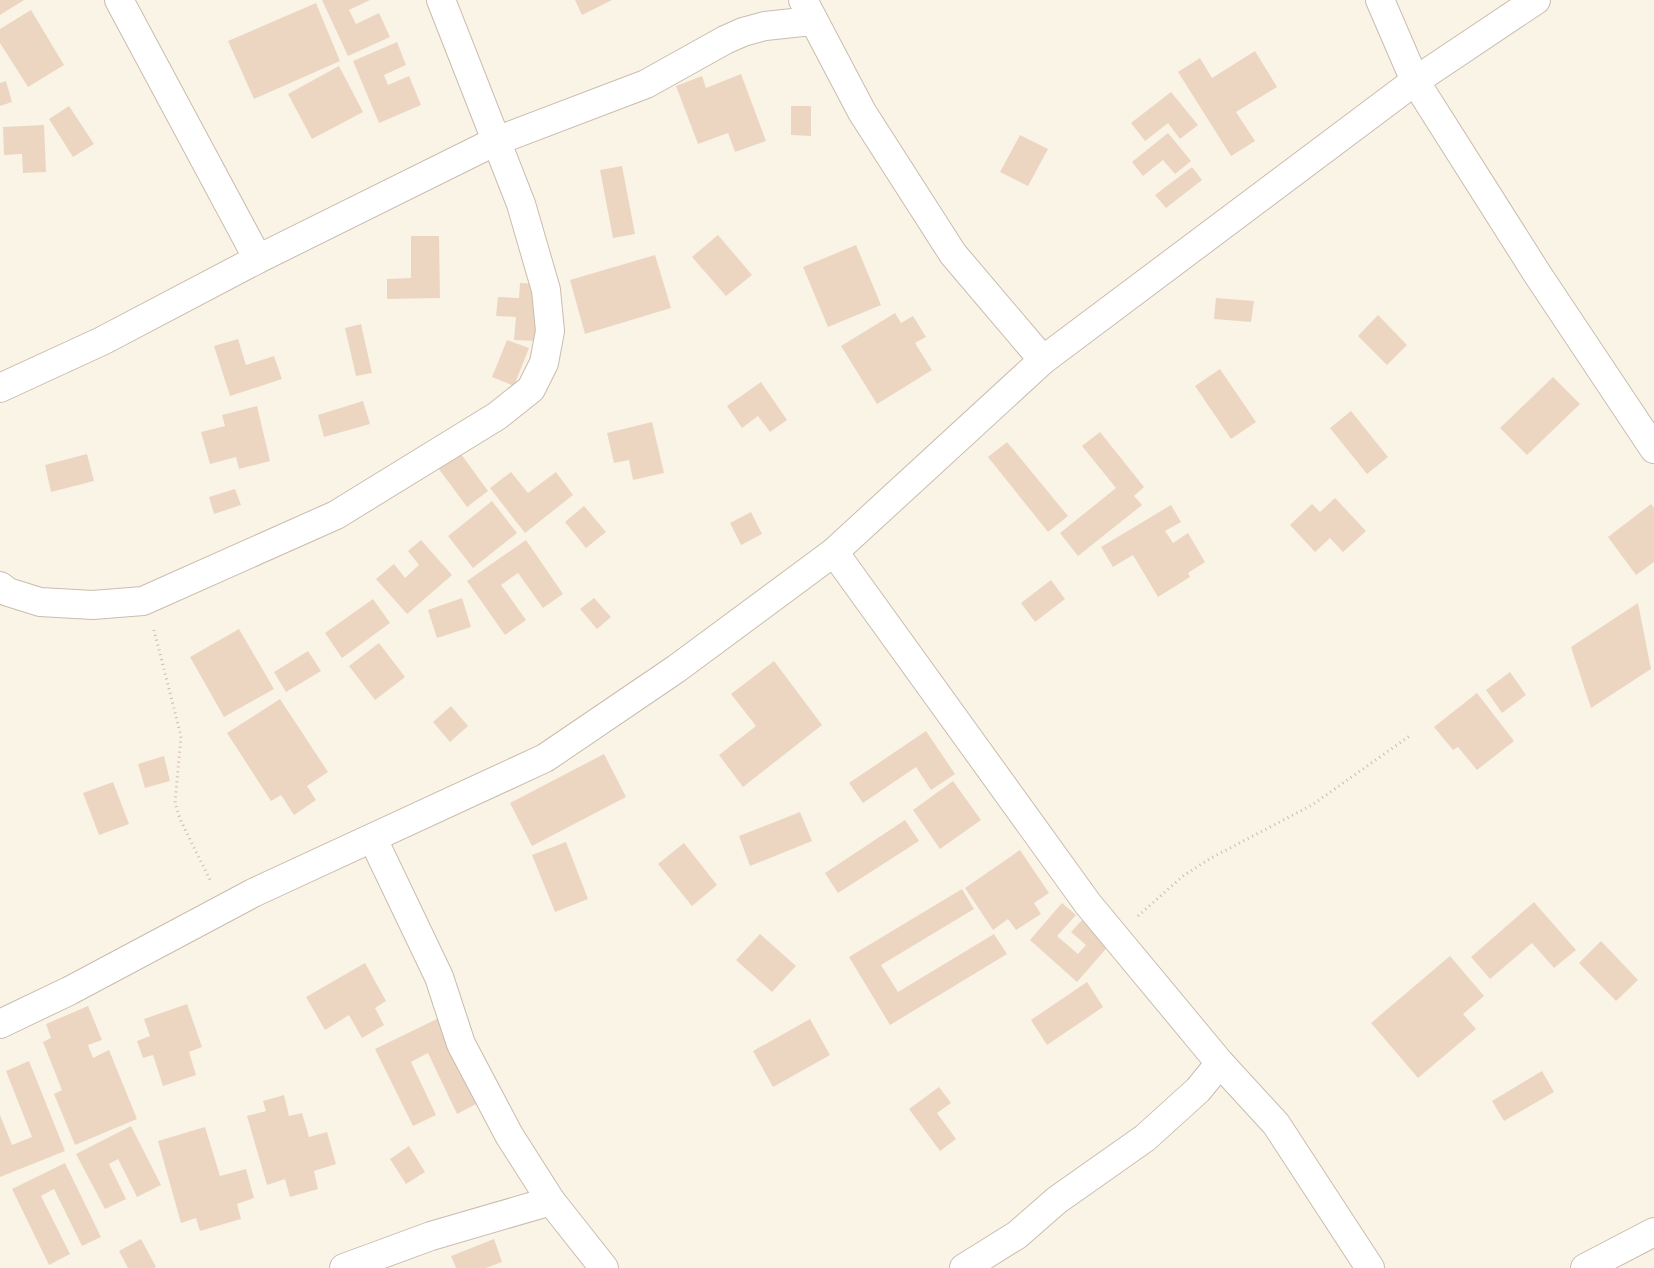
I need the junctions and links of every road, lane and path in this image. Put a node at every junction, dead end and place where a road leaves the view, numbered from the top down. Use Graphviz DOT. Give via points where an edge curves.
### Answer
graph roads {
  1 [pos="119,0"];
  2 [pos="441,0"];
  3 [pos="1380,0"];
  4 [pos="1536,0"];
  5 [pos="808,10"];
  6 [pos="1414,81"];
  7 [pos="496,142"];
  8 [pos="258,259"];
  9 [pos="1043,360"];
  10 [pos="0,388"];
  11 [pos="1654,449"];
  12 [pos="834,552"];
  13 [pos="0,586"];
  14 [pos="143,601"];
  15 [pos="1411,735"];
  16 [pos="373,839"];
  17 [pos="218,911"];
  18 [pos="1115,936"];
  19 [pos="0,1024"];
  20 [pos="1220,1063"];
  21 [pos="551,1201"];
  22 [pos="1654,1232"];
  23 [pos="344,1268"];
  24 [pos="604,1268"];
  25 [pos="964,1268"];
  26 [pos="1370,1268"];
  27 [pos="1585,1268"];
  1 -- 8 [label="street"];
  2 -- 7 [label="street"];
  3 -- 6 [label="street"];
  4 -- 6 [label="street"];
  5 -- 7 [label="street" via="724,40 646,84"];
  5 -- 9 [label="street" via="862,112 953,254"];
  6 -- 9 [label="street"];
  6 -- 11 [label="street"];
  7 -- 8 [label="street"];
  7 -- 14 [label="street" via="521,204 546,290 550,331 544,363 530,389 497,416 336,515"];
  8 -- 10 [label="street" via="102,341"];
  9 -- 12 [label="street"];
  12 -- 16 [label="street" via="676,669 544,758"];
  12 -- 18 [label="street" via="1088,904"];
  13 -- 14 [label="street" via="8,592 40,602 93,605"];
  14 -- 17 [label="path" via="159,643 179,724 180,749 174,803 209,876"];
  15 -- 18 [label="path" via="1312,805 1183,876"];
  16 -- 17 [label="street"];
  16 -- 21 [label="street" via="439,977 461,1044 509,1135"];
  17 -- 19 [label="street"];
  18 -- 20 [label="street"];
  20 -- 25 [label="street" via="1198,1090 1145,1138 1057,1200 1017,1235"];
  20 -- 26 [label="street" via="1276,1124"];
  21 -- 23 [label="street" via="431,1236"];
  21 -- 24 [label="street"];
  22 -- 27 [label="street"];
}
